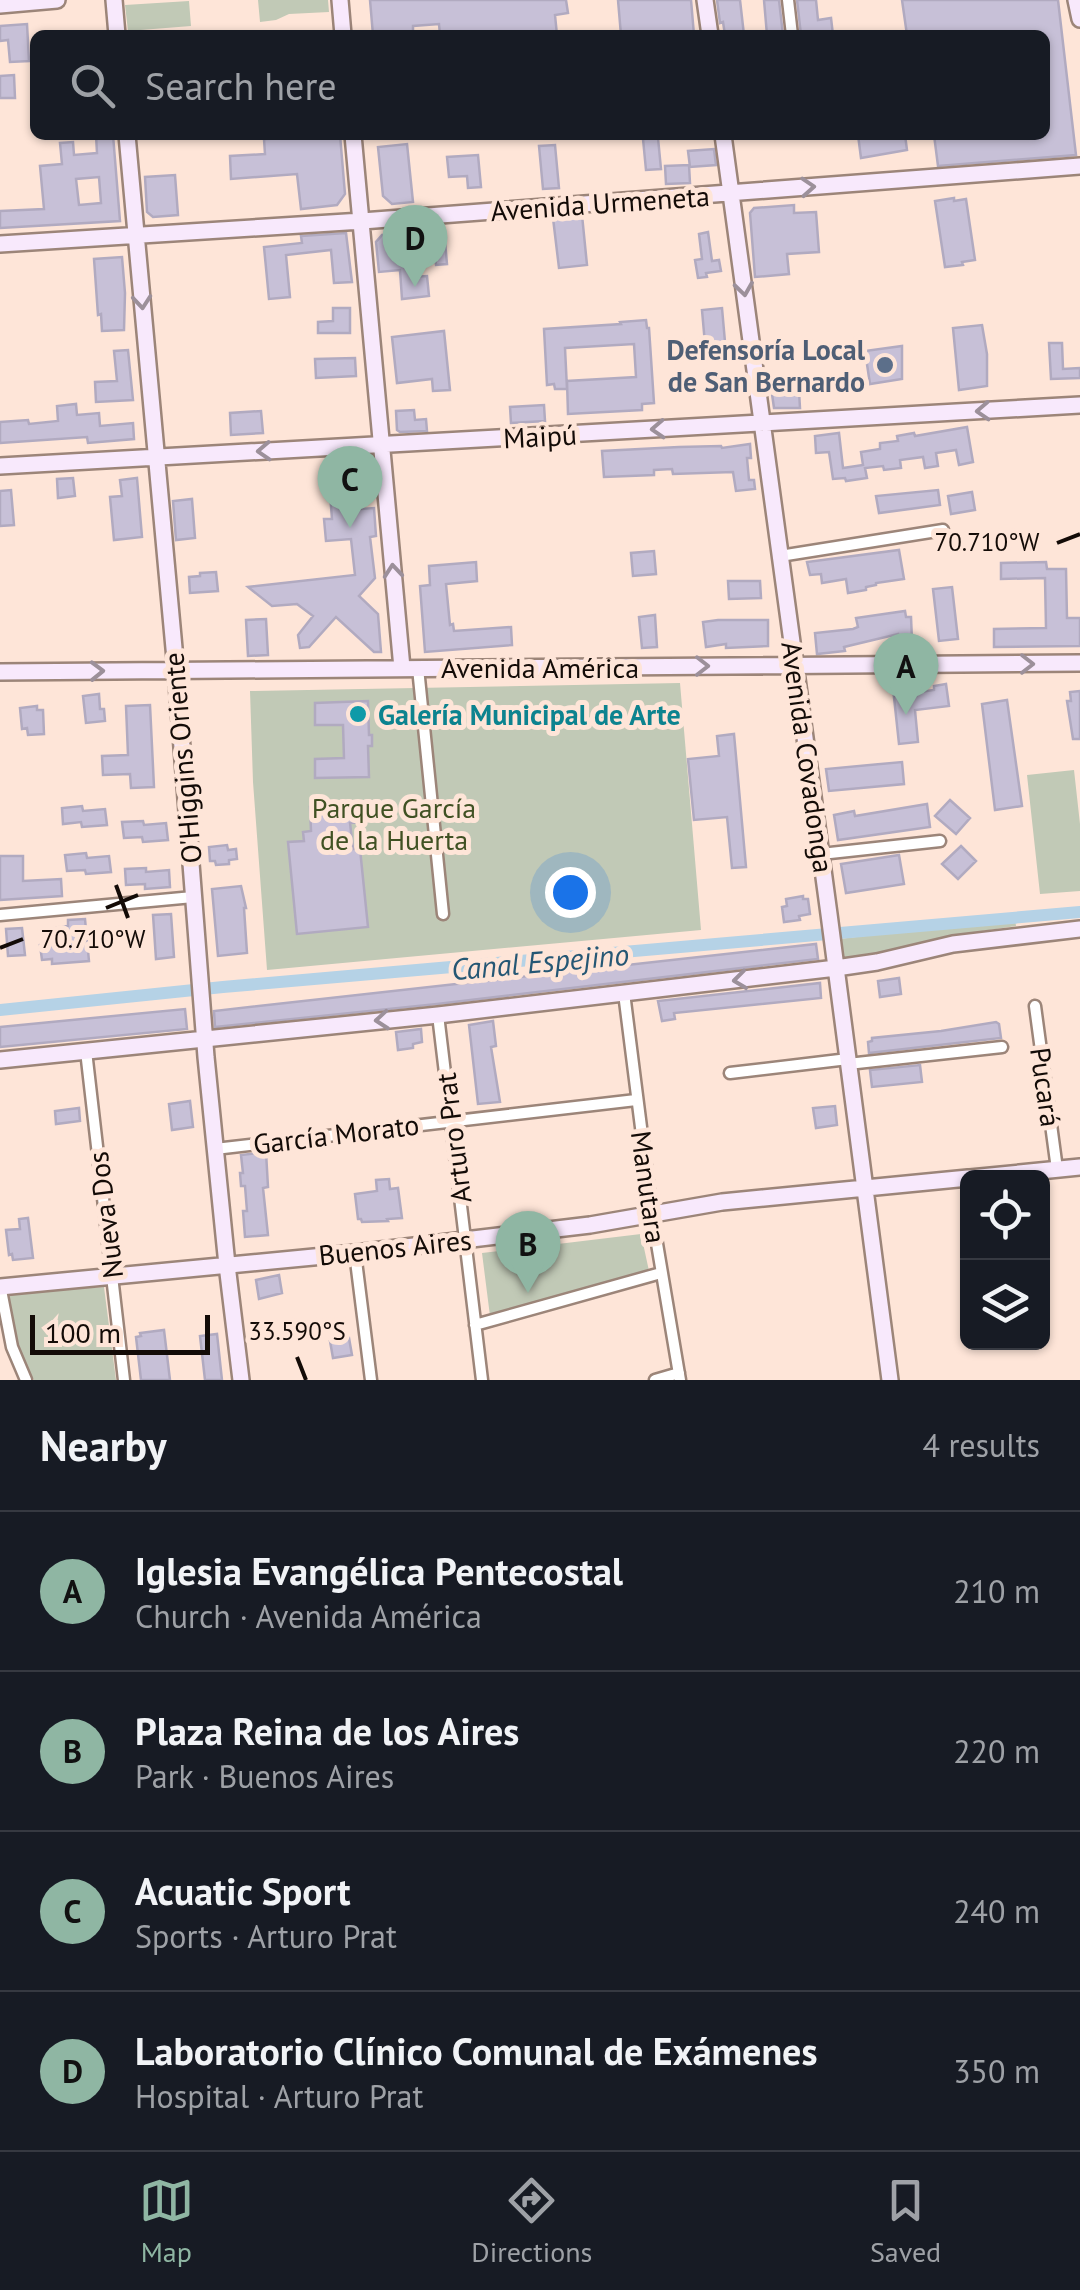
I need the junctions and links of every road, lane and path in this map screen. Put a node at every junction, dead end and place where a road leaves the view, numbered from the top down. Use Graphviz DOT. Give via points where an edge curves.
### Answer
graph roads {
  1 [pos="56,0"];
  2 [pos="114,0"];
  3 [pos="340,0"];
  4 [pos="705,0"];
  5 [pos="788,0"];
  6 [pos="1076,0"];
  7 [pos="0,4"];
  8 [pos="1080,20"];
  9 [pos="117,30"];
  10 [pos="343,30"];
  11 [pos="709,30"];
  12 [pos="791,30"];
  13 [pos="126,140"];
  14 [pos="354,140"];
  15 [pos="724,140"];
  16 [pos="1080,166"];
  17 [pos="731,193"];
  18 [pos="362,221"];
  19 [pos="136,236"];
  20 [pos="0,244"];
  21 [pos="1080,405"];
  22 [pos="762,423"];
  23 [pos="382,445"];
  24 [pos="156,457"];
  25 [pos="0,466"];
  26 [pos="943,530"];
  27 [pos="780,556"];
  28 [pos="1080,663"];
  29 [pos="795,665"];
  30 [pos="410,668"];
  31 [pos="176,670"];
  32 [pos="0,672"];
  33 [pos="940,841"];
  34 [pos="821,854"];
  35 [pos="193,897"];
  36 [pos="443,914"];
  37 [pos="0,915"];
  38 [pos="1080,929"];
  39 [pos="836,968"];
  40 [pos="624,993"];
  41 [pos="1035,1006"];
  42 [pos="438,1014"];
  43 [pos="204,1039"];
  44 [pos="1002,1046"];
  45 [pos="86,1051"];
  46 [pos="0,1060"];
  47 [pos="848,1062"];
  48 [pos="730,1073"];
  49 [pos="636,1100"];
  50 [pos="451,1121"];
  51 [pos="215,1149"];
  52 [pos="1080,1167"];
  53 [pos="1057,1169"];
  54 [pos="1047,1170"];
  55 [pos="960,1179"];
  56 [pos="864,1188"];
  57 [pos="652,1214"];
  58 [pos="466,1239"];
  59 [pos="355,1253"];
  60 [pos="227,1265"];
  61 [pos="661,1273"];
  62 [pos="113,1276"];
  63 [pos="0,1286"];
  64 [pos="476,1325"];
  65 [pos="679,1377"];
  66 [pos="26,1380"];
  67 [pos="124,1380"];
  68 [pos="242,1380"];
  69 [pos="371,1380"];
  70 [pos="482,1380"];
  71 [pos="655,1380"];
  72 [pos="890,1380"];
  1 -- 7 [label="street"];
  2 -- 9 [label="street"];
  3 -- 10 [label="street"];
  4 -- 11 [label="street"];
  5 -- 12 [label="street"];
  6 -- 8 [label="street"];
  13 -- 19 [label="street, O'Higgins Oriente"];
  14 -- 18 [label="street"];
  15 -- 17 [label="street, Avenida Covadonga"];
  17 -- 16 [label="street, Avenida Urmeneta, one-way"];
  17 -- 18 [label="street, Avenida Urmeneta"];
  17 -- 22 [label="street, Avenida Covadonga, one-way"];
  18 -- 19 [label="street, Avenida Urmeneta"];
  18 -- 23 [label="street"];
  19 -- 20 [label="street, Avenida Urmeneta"];
  19 -- 24 [label="street, O'Higgins Oriente, one-way"];
  21 -- 22 [label="street, Maipú, one-way"];
  22 -- 23 [label="street, Maipú, one-way"];
  22 -- 27 [label="street, Avenida Covadonga"];
  23 -- 24 [label="street, Maipú, one-way"];
  30 -- 23 [label="street, one-way"];
  24 -- 25 [label="street, Maipú"];
  24 -- 31 [label="street, O'Higgins Oriente"];
  26 -- 27 [label="street"];
  27 -- 29 [label="street, Avenida Covadonga"];
  29 -- 28 [label="street, Avenida América, one-way"];
  30 -- 29 [label="street, Avenida América, one-way"];
  29 -- 34 [label="street, Avenida Covadonga"];
  30 -- 31 [label="street, Avenida América"];
  30 -- 36 [label="street" via="419,688"];
  32 -- 31 [label="street, Avenida América, one-way"];
  31 -- 35 [label="street, O'Higgins Oriente"];
  33 -- 34 [label="street"];
  34 -- 39 [label="street, Avenida Covadonga"];
  35 -- 37 [label="street"];
  35 -- 43 [label="street, O'Higgins Oriente"];
  38 -- 39 [label="street" via="952,944"];
  39 -- 40 [label="street, one-way"];
  39 -- 47 [label="street, Avenida Covadonga"];
  40 -- 42 [label="street"];
  40 -- 49 [label="street, Manutara"];
  41 -- 53 [label="street, Pucará"];
  42 -- 43 [label="street, one-way"];
  42 -- 50 [label="street, Arturo Prat"];
  43 -- 45 [label="street"];
  43 -- 51 [label="street, O'Higgins Oriente"];
  44 -- 47 [label="street"];
  45 -- 46 [label="street"];
  45 -- 62 [label="street, Nueva Dos"];
  47 -- 48 [label="street"];
  47 -- 56 [label="street, Avenida Covadonga"];
  49 -- 50 [label="street, García Morato"];
  49 -- 57 [label="street, Manutara"];
  50 -- 51 [label="street, García Morato"];
  50 -- 58 [label="street, Arturo Prat"];
  51 -- 60 [label="street, O'Higgins Oriente"];
  52 -- 53 [label="street, Buenos Aires"];
  53 -- 54 [label="street, Buenos Aires"];
  55 -- 56 [label="street, Buenos Aires"];
  56 -- 57 [label="street, Buenos Aires"];
  56 -- 72 [label="street, Avenida Covadonga"];
  57 -- 58 [label="street, Buenos Aires"];
  57 -- 61 [label="street, Manutara"];
  58 -- 59 [label="street, Buenos Aires"];
  58 -- 64 [label="street, Arturo Prat"];
  59 -- 60 [label="street, Buenos Aires"];
  59 -- 69 [label="street"];
  60 -- 62 [label="street, Buenos Aires"];
  60 -- 68 [label="street, O'Higgins Oriente"];
  61 -- 64 [label="street"];
  61 -- 65 [label="street, Manutara"];
  62 -- 63 [label="street, Buenos Aires"];
  62 -- 67 [label="street, Nueva Dos"];
  63 -- 66 [label="street"];
  64 -- 70 [label="street, Arturo Prat"];
  65 -- 71 [label="street"];
}
